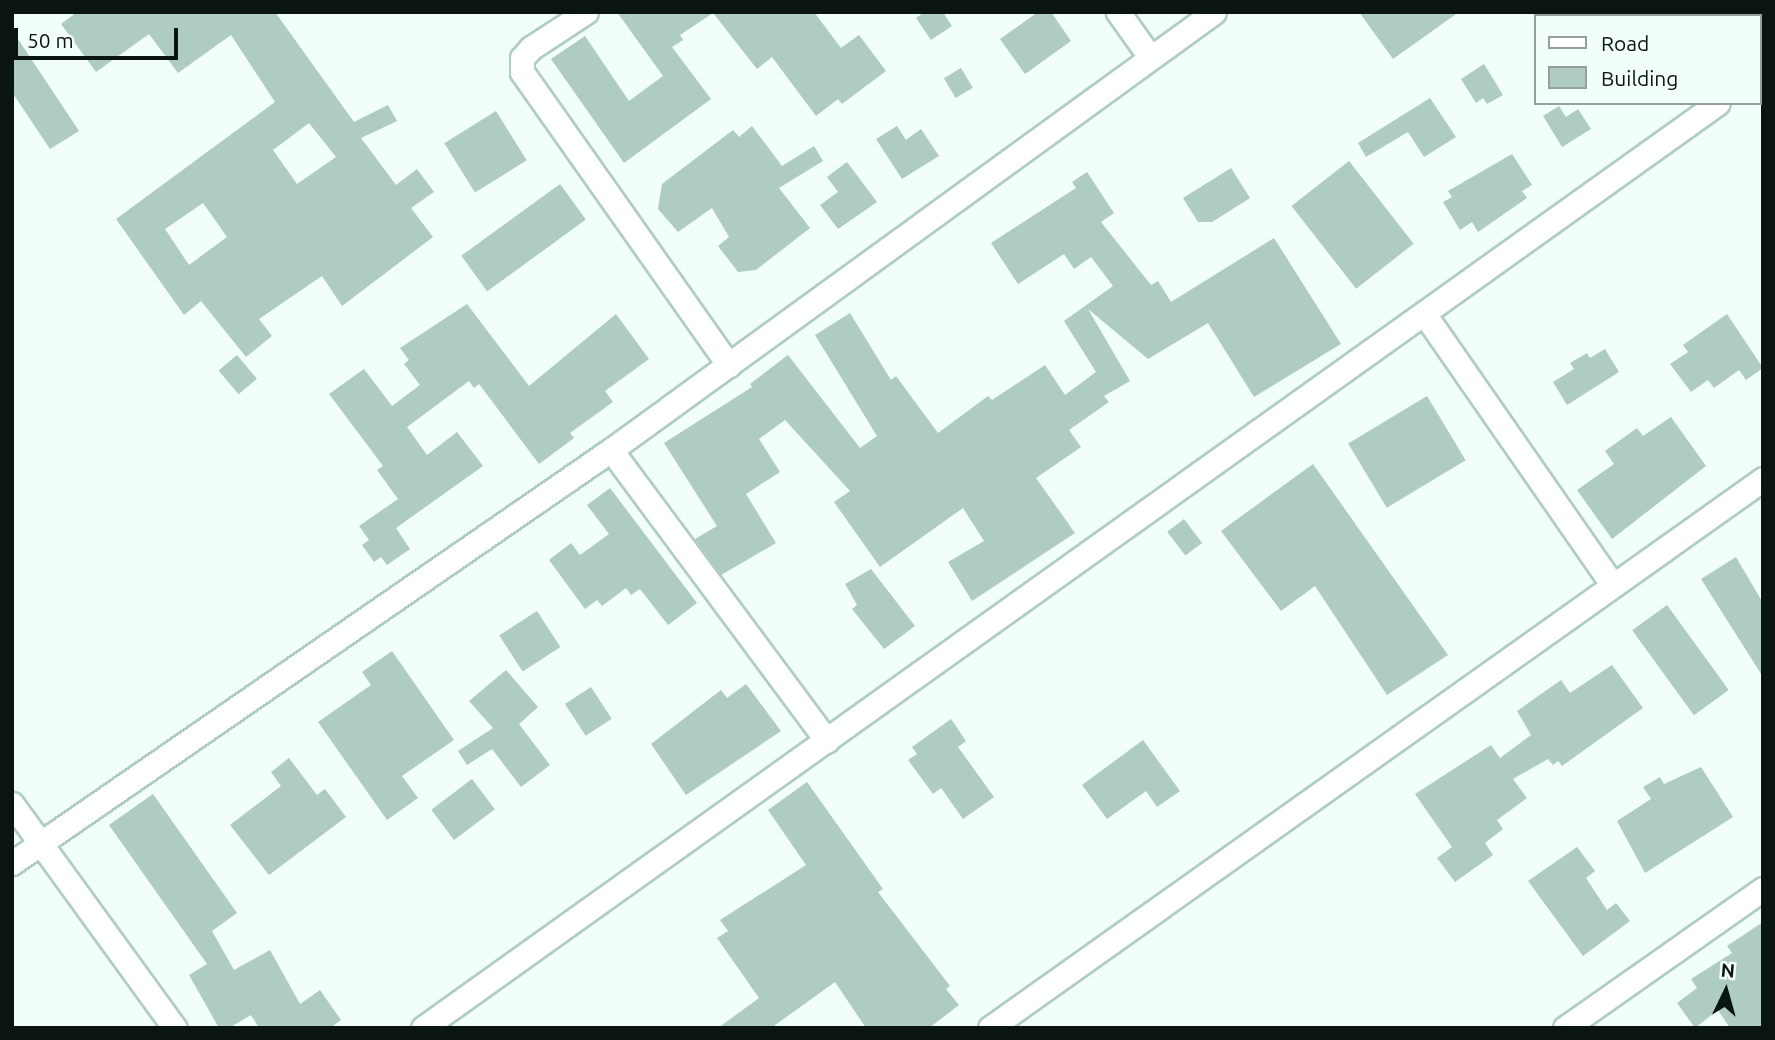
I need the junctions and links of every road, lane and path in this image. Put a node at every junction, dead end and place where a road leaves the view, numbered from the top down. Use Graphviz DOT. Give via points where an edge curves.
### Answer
graph roads {
  1 [pos="586,12"];
  2 [pos="1118,12"];
  3 [pos="1214,12"];
  4 [pos="1150,57"];
  5 [pos="1714,105"];
  6 [pos="1425,315"];
  7 [pos="729,365"];
  8 [pos="611,450"];
  9 [pos="1763,478"];
  10 [pos="1611,583"];
  11 [pos="827,741"];
  12 [pos="12,804"];
  13 [pos="40,843"];
  14 [pos="12,863"];
  15 [pos="1763,888"];
  16 [pos="175,1028"];
  17 [pos="423,1028"];
  18 [pos="990,1028"];
  19 [pos="1564,1028"];
  1 -- 7 [label="street" via="531,48 522,58 522,72"];
  2 -- 4 [label="street"];
  3 -- 4 [label="street"];
  4 -- 7 [label="street"];
  5 -- 6 [label="street"];
  6 -- 10 [label="street"];
  6 -- 11 [label="street"];
  7 -- 8 [label="street"];
  8 -- 11 [label="street"];
  8 -- 13 [label="street"];
  9 -- 10 [label="street"];
  10 -- 18 [label="street"];
  11 -- 17 [label="street"];
  12 -- 13 [label="street"];
  13 -- 14 [label="street"];
  13 -- 16 [label="street"];
  15 -- 19 [label="street"];
}
